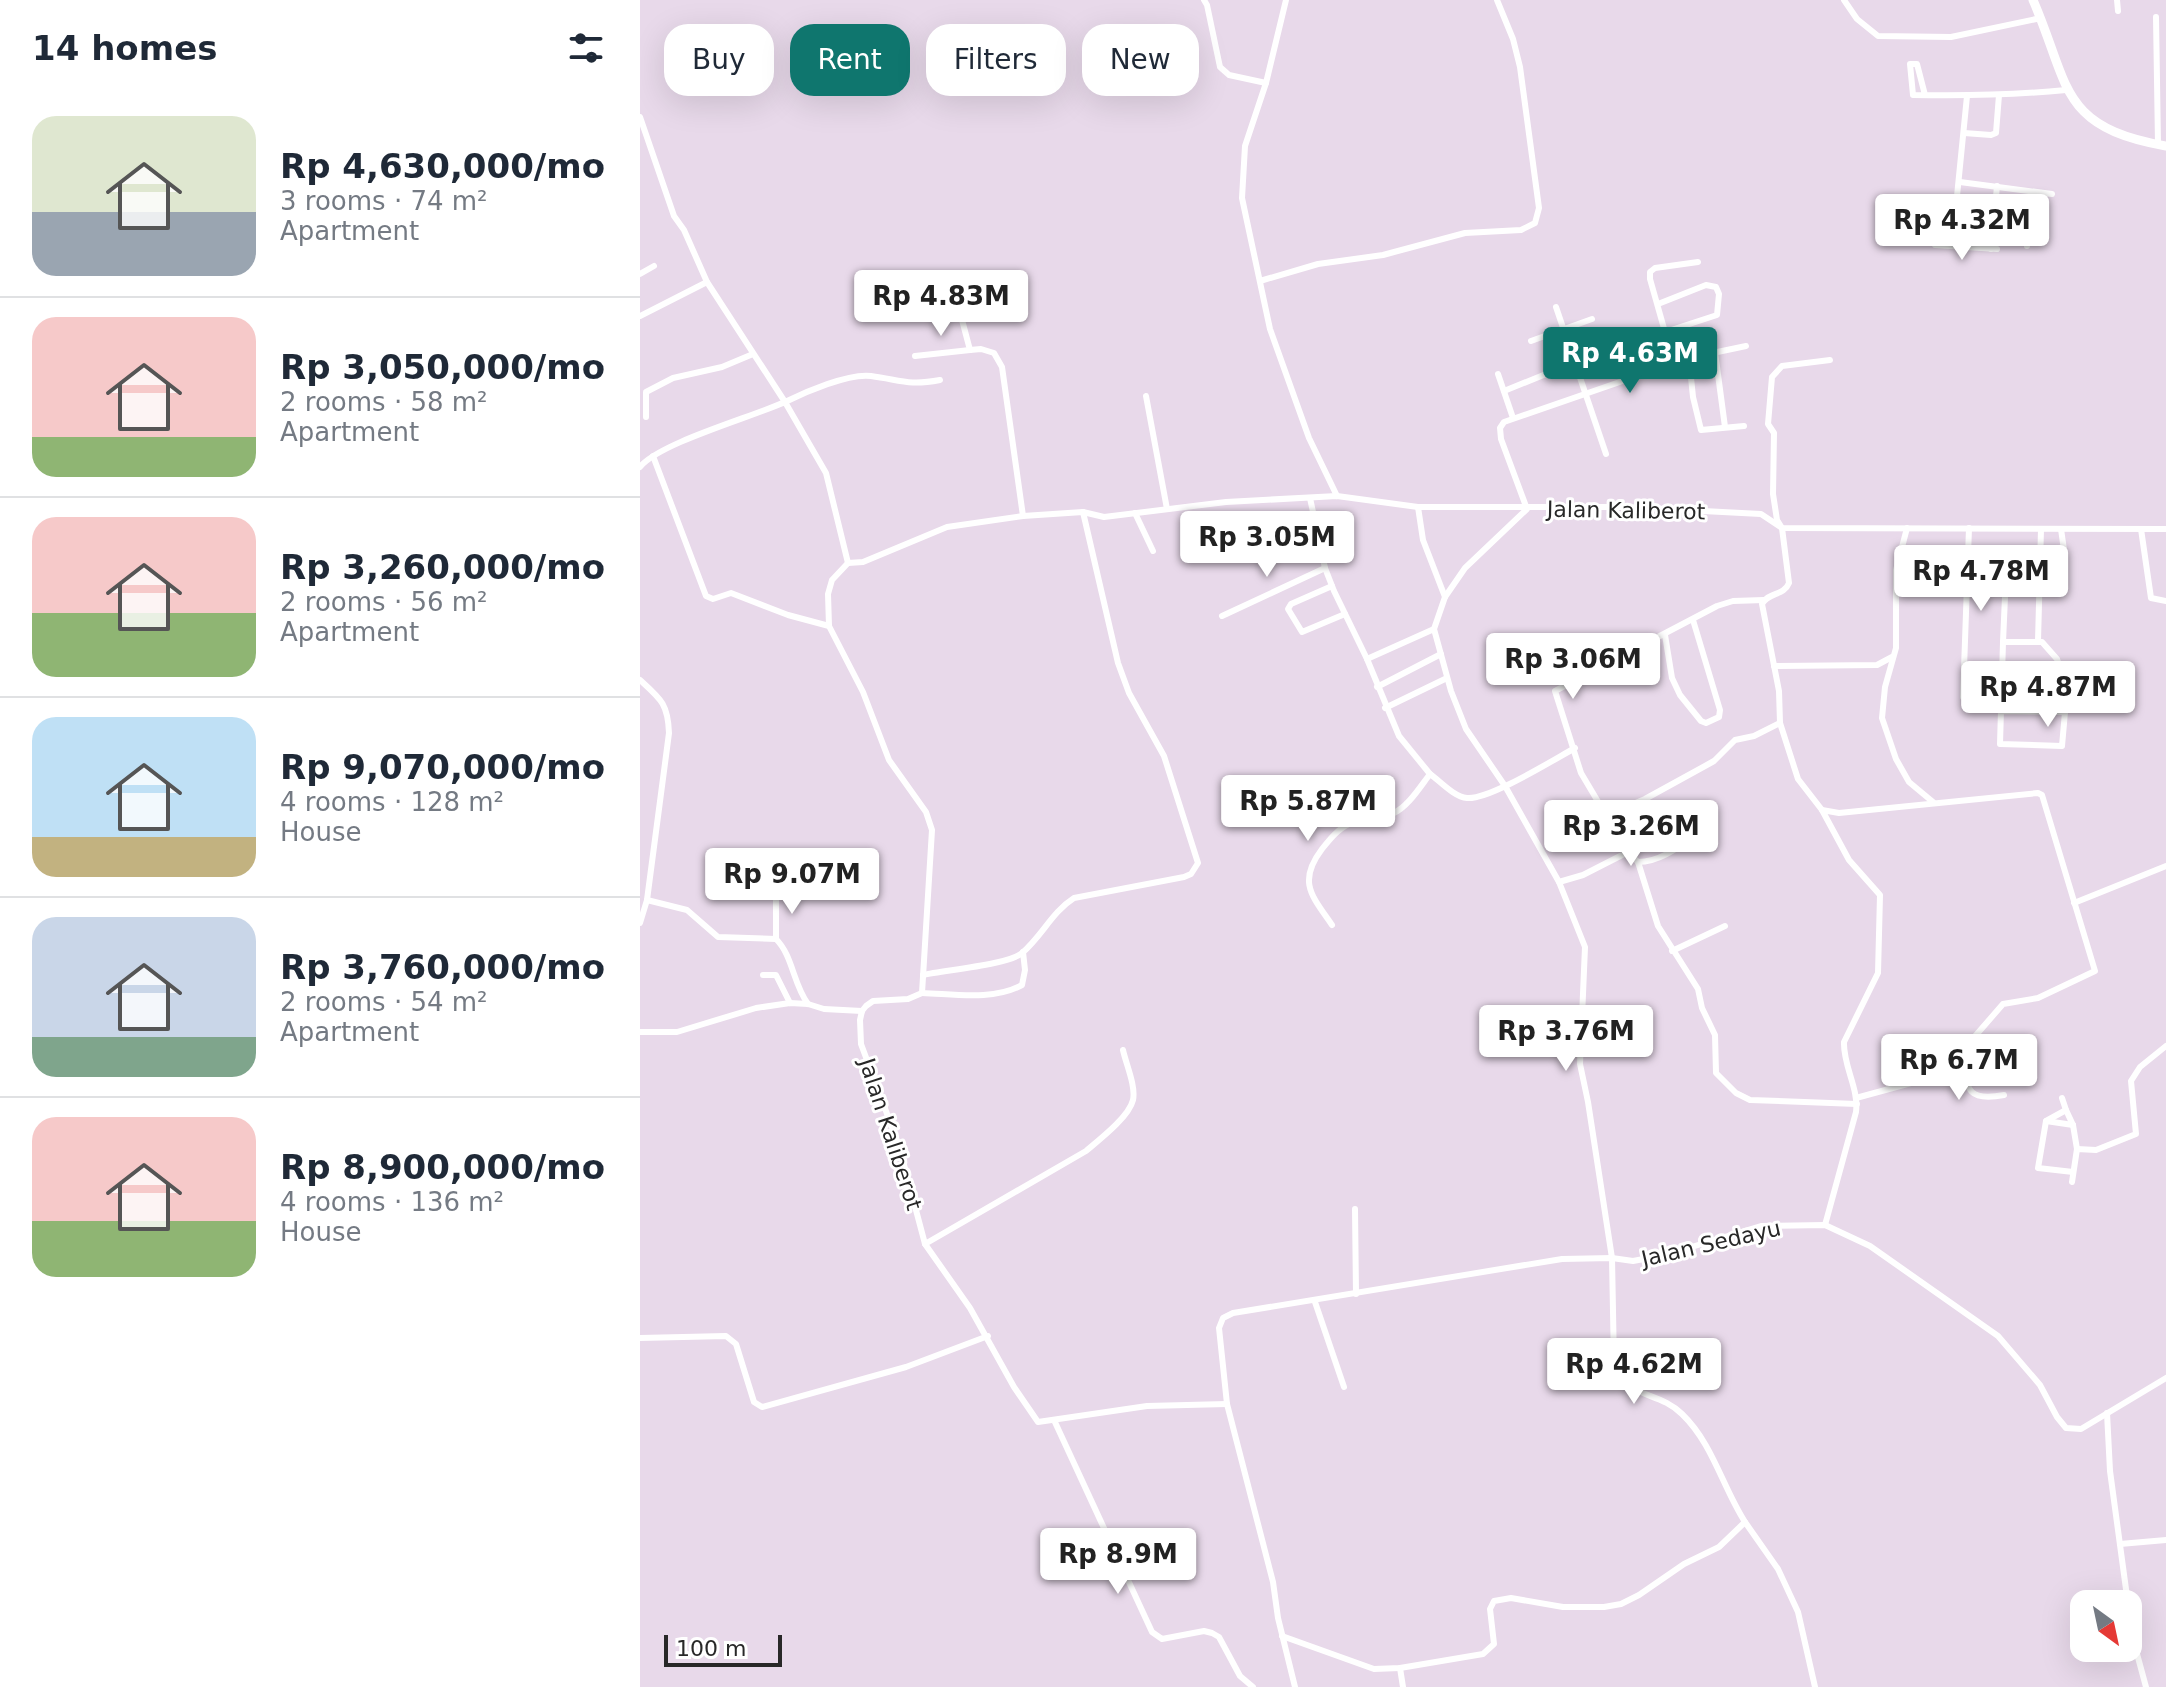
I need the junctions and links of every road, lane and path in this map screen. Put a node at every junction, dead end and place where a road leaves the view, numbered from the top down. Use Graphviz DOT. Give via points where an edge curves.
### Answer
graph roads {
  1 [pos="1204,0"];
  2 [pos="1286,0"];
  3 [pos="1497,0"];
  4 [pos="1844,0"];
  5 [pos="2033,0"];
  6 [pos="2117,0"];
  7 [pos="2118,11"];
  8 [pos="2156,17"];
  9 [pos="2041,18"];
  10 [pos="1266,83"];
  11 [pos="2066,90"];
  12 [pos="1925,95"];
  13 [pos="1999,95"];
  14 [pos="1967,96"];
  15 [pos="640,117"];
  16 [pos="1964,133"];
  17 [pos="2162,145"];
  18 [pos="1960,182"];
  19 [pos="1997,186"];
  20 [pos="2032,193"];
  21 [pos="2052,194"];
  22 [pos="1935,245"];
  23 [pos="1952,246"];
  24 [pos="2027,246"];
  25 [pos="1698,262"];
  26 [pos="654,266"];
  27 [pos="640,274"];
  28 [pos="1260,281"];
  29 [pos="707,282"];
  30 [pos="953,286"];
  31 [pos="1658,304"];
  32 [pos="1556,307"];
  33 [pos="640,316"];
  34 [pos="1592,319"];
  35 [pos="1563,329"];
  36 [pos="1665,332"];
  37 [pos="1531,341"];
  38 [pos="1746,346"];
  39 [pos="970,350"];
  40 [pos="1600,351"];
  41 [pos="1715,352"];
  42 [pos="753,354"];
  43 [pos="915,356"];
  44 [pos="1689,358"];
  45 [pos="1830,360"];
  46 [pos="1575,362"];
  47 [pos="1669,365"];
  48 [pos="1498,374"];
  49 [pos="940,380"];
  50 [pos="640,384"];
  51 [pos="1504,391"];
  52 [pos="646,392"];
  53 [pos="1585,395"];
  54 [pos="1146,396"];
  55 [pos="785,402"];
  56 [pos="646,417"];
  57 [pos="1513,418"];
  58 [pos="1744,426"];
  59 [pos="1725,427"];
  60 [pos="1606,454"];
  61 [pos="653,456"];
  62 [pos="640,467"];
  63 [pos="1337,496"];
  64 [pos="1310,498"];
  65 [pos="1418,507"];
  66 [pos="1167,509"];
  67 [pos="1527,509"];
  68 [pos="1083,512"];
  69 [pos="1135,513"];
  70 [pos="1023,516"];
  71 [pos="1782,528"];
  72 [pos="1907,528"];
  73 [pos="1969,528"];
  74 [pos="2041,529"];
  75 [pos="2061,529"];
  76 [pos="2141,529"];
  77 [pos="2166,529"];
  78 [pos="2064,550"];
  79 [pos="1153,551"];
  80 [pos="848,563"];
  81 [pos="1325,568"];
  82 [pos="2040,575"];
  83 [pos="1332,586"];
  84 [pos="1445,597"];
  85 [pos="1764,600"];
  86 [pos="2166,601"];
  87 [pos="1345,614"];
  88 [pos="1222,616"];
  89 [pos="1693,620"];
  90 [pos="829,626"];
  91 [pos="1434,629"];
  92 [pos="1665,635"];
  93 [pos="2038,641"];
  94 [pos="2003,642"];
  95 [pos="1441,654"];
  96 [pos="1893,656"];
  97 [pos="1367,659"];
  98 [pos="1774,666"];
  99 [pos="2003,677"];
  100 [pos="1447,678"];
  101 [pos="2063,678"];
  102 [pos="640,680"];
  103 [pos="1377,687"];
  104 [pos="1963,697"];
  105 [pos="1385,708"];
  106 [pos="2002,711"];
  107 [pos="2065,712"];
  108 [pos="1780,723"];
  109 [pos="1575,748"];
  110 [pos="1430,774"];
  111 [pos="1505,786"];
  112 [pos="1933,802"];
  113 [pos="1822,810"];
  114 [pos="1606,815"];
  115 [pos="1572,830"];
  116 [pos="1701,831"];
  117 [pos="1628,852"];
  118 [pos="1638,862"];
  119 [pos="2166,866"];
  120 [pos="1559,882"];
  121 [pos="776,895"];
  122 [pos="647,900"];
  123 [pos="2074,903"];
  124 [pos="640,923"];
  125 [pos="1332,925"];
  126 [pos="1725,926"];
  127 [pos="776,939"];
  128 [pos="1672,951"];
  129 [pos="1023,952"];
  130 [pos="763,975"];
  131 [pos="923,975"];
  132 [pos="922,993"];
  133 [pos="790,1003"];
  134 [pos="808,1004"];
  135 [pos="862,1011"];
  136 [pos="640,1032"];
  137 [pos="2166,1046"];
  138 [pos="1123,1050"];
  139 [pos="1962,1050"];
  140 [pos="2004,1095"];
  141 [pos="2062,1098"];
  142 [pos="1857,1101"];
  143 [pos="2066,1110"];
  144 [pos="2046,1121"];
  145 [pos="2073,1125"];
  146 [pos="2077,1149"];
  147 [pos="2073,1172"];
  148 [pos="2072,1182"];
  149 [pos="1355,1209"];
  150 [pos="1825,1225"];
  151 [pos="925,1244"];
  152 [pos="1612,1258"];
  153 [pos="1356,1294"];
  154 [pos="1315,1302"];
  155 [pos="988,1336"];
  156 [pos="640,1338"];
  157 [pos="2166,1378"];
  158 [pos="1344,1387"];
  159 [pos="1227,1404"];
  160 [pos="2107,1413"];
  161 [pos="1054,1420"];
  162 [pos="1745,1522"];
  163 [pos="2166,1540"];
  164 [pos="2120,1544"];
  165 [pos="2126,1590"];
  166 [pos="1282,1636"];
  167 [pos="2139,1662"];
  168 [pos="1400,1668"];
  169 [pos="1253,1687"];
  170 [pos="1295,1687"];
  171 [pos="1403,1687"];
  172 [pos="1815,1687"];
  173 [pos="2146,1687"];
  1 -- 10 [label="street" via="1220,67 1229,75"];
  2 -- 10 [label="street"];
  3 -- 28 [label="street" via="1520,67 1539,208 1535,223 1521,230 1465,233 1383,255 1318,264"];
  4 -- 9 [label="street" via="1878,36 1951,37"];
  5 -- 9 [label="main road"];
  6 -- 7 [label="street"];
  8 -- 17 [label="street"];
  9 -- 11 [label="main road"];
  10 -- 28 [label="street" via="1242,170 1242,198"];
  11 -- 13 [label="street"];
  11 -- 17 [label="main road" via="2091,120 2123,136"];
  12 -- 12 [label="street" via="1911,94 1910,64 1917,64"];
  12 -- 14 [label="street"];
  13 -- 14 [label="street"];
  13 -- 16 [label="street" via="1996,133"];
  14 -- 16 [label="street"];
  15 -- 29 [label="street" via="674,216"];
  16 -- 18 [label="street"];
  18 -- 19 [label="street"];
  18 -- 23 [label="street"];
  19 -- 20 [label="street"];
  19 -- 23 [label="street" via="1994,249"];
  20 -- 21 [label="street"];
  20 -- 24 [label="street"];
  22 -- 23 [label="street"];
  25 -- 31 [label="street" via="1653,269 1650,279"];
  26 -- 27 [label="street"];
  28 -- 63 [label="street" via="1270,329 1304,425"];
  29 -- 33 [label="street"];
  29 -- 42 [label="street"];
  30 -- 39 [label="street"];
  31 -- 36 [label="street"];
  31 -- 36 [label="street" via="1706,285 1716,287 1719,294 1717,315"];
  32 -- 35 [label="street"];
  34 -- 35 [label="street"];
  35 -- 37 [label="street"];
  35 -- 46 [label="street"];
  36 -- 47 [label="street"];
  38 -- 41 [label="street"];
  39 -- 43 [label="street"];
  39 -- 70 [label="street" via="994,353 1002,367"];
  40 -- 46 [label="street"];
  41 -- 44 [label="street"];
  41 -- 59 [label="street"];
  42 -- 52 [label="street" via="673,378"];
  42 -- 55 [label="street"];
  44 -- 47 [label="street"];
  44 -- 59 [label="street" via="1701,430"];
  45 -- 71 [label="street" via="1782,366 1772,377 1768,424 1774,433 1773,494"];
  46 -- 51 [label="street"];
  46 -- 53 [label="street"];
  47 -- 53 [label="street"];
  48 -- 51 [label="street"];
  49 -- 55 [label="street" via="916,384 859,376"];
  50 -- 52 [label="street"];
  51 -- 57 [label="street"];
  52 -- 56 [label="street"];
  53 -- 57 [label="street"];
  53 -- 60 [label="street"];
  54 -- 66 [label="street"];
  55 -- 61 [label="street"];
  55 -- 80 [label="street" via="826,473"];
  57 -- 67 [label="street" via="1501,425 1500,433"];
  58 -- 59 [label="street"];
  61 -- 62 [label="street"];
  61 -- 90 [label="street" via="706,596 731,593"];
  63 -- 64 [label="street, Jalan Kaliberot"];
  63 -- 65 [label="street, Jalan Kaliberot"];
  64 -- 66 [label="street, Jalan Kaliberot"];
  64 -- 81 [label="street"];
  65 -- 67 [label="street, Jalan Kaliberot"];
  65 -- 84 [label="street" via="1423,540"];
  66 -- 69 [label="street, Jalan Kaliberot"];
  67 -- 71 [label="street, Jalan Kaliberot" via="1626,507 1761,514"];
  67 -- 84 [label="street" via="1465,568"];
  68 -- 69 [label="street, Jalan Kaliberot" via="1104,517"];
  68 -- 70 [label="street, Jalan Kaliberot"];
  68 -- 129 [label="street" via="1118,663 1164,756 1197,856 1196,869 1184,877 1074,898"];
  69 -- 79 [label="street"];
  70 -- 80 [label="street, Jalan Kaliberot" via="947,527 863,562"];
  71 -- 72 [label="street, Jalan Kaliberot"];
  71 -- 85 [label="street" via="1789,583"];
  72 -- 73 [label="street, Jalan Kaliberot"];
  72 -- 96 [label="street" via="1896,570"];
  73 -- 74 [label="street, Jalan Kaliberot"];
  73 -- 104 [label="street"];
  74 -- 75 [label="street, Jalan Kaliberot"];
  74 -- 82 [label="street"];
  75 -- 76 [label="street, Jalan Kaliberot"];
  75 -- 78 [label="street"];
  76 -- 77 [label="street, Jalan Kaliberot"];
  76 -- 86 [label="street" via="2151,598"];
  80 -- 90 [label="street" via="832,580"];
  81 -- 83 [label="street"];
  81 -- 88 [label="street"];
  82 -- 93 [label="street"];
  82 -- 94 [label="street" via="2006,574"];
  83 -- 87 [label="street"];
  83 -- 87 [label="street" via="1288,609 1302,632"];
  84 -- 91 [label="street"];
  85 -- 89 [label="street" via="1726,603"];
  85 -- 98 [label="street"];
  87 -- 97 [label="street"];
  89 -- 92 [label="street"];
  89 -- 92 [label="street" via="1719,717 1701,721 1680,695"];
  90 -- 131 [label="street" via="863,692 889,760 931,820"];
  91 -- 95 [label="street"];
  91 -- 97 [label="street"];
  92 -- 109 [label="street" via="1555,691"];
  93 -- 94 [label="street"];
  93 -- 101 [label="street" via="2056,656"];
  94 -- 99 [label="street"];
  95 -- 100 [label="street"];
  95 -- 103 [label="street"];
  96 -- 98 [label="street" via="1877,665"];
  96 -- 112 [label="street" via="1882,718 1887,737 1909,782"];
  97 -- 103 [label="street"];
  98 -- 108 [label="street"];
  99 -- 101 [label="street"];
  99 -- 106 [label="street"];
  100 -- 105 [label="street"];
  100 -- 111 [label="street" via="1466,729"];
  101 -- 107 [label="street"];
  102 -- 122 [label="street" via="662,700 669,733"];
  103 -- 105 [label="street"];
  105 -- 110 [label="street" via="1400,738"];
  106 -- 107 [label="street"];
  106 -- 107 [label="street" via="2000,744 2062,746"];
  108 -- 113 [label="street" via="1798,779"];
  108 -- 114 [label="street" via="1735,740 1714,761"];
  109 -- 111 [label="street"];
  109 -- 114 [label="street" via="1581,773"];
  110 -- 111 [label="street" via="1467,798"];
  110 -- 125 [label="street" via="1393,814 1345,826 1333,835 1311,865 1311,895"];
  111 -- 120 [label="street"];
  112 -- 113 [label="street" via="1839,813"];
  112 -- 123 [label="street" via="2042,795"];
  113 -- 142 [label="street" via="1849,860 1880,895 1878,973 1844,1042"];
  114 -- 115 [label="street"];
  114 -- 117 [label="street"];
  116 -- 118 [label="street" via="1666,855"];
  117 -- 118 [label="street"];
  117 -- 120 [label="street"];
  118 -- 128 [label="street" via="1658,926"];
  119 -- 123 [label="street"];
  120 -- 152 [label="street" via="1585,947 1580,1064"];
  121 -- 127 [label="street"];
  122 -- 124 [label="street"];
  122 -- 127 [label="street" via="687,910 718,937"];
  123 -- 139 [label="street" via="2095,972 2038,998 2003,1004"];
  126 -- 128 [label="street"];
  127 -- 134 [label="street"];
  128 -- 142 [label="street" via="1698,989 1715,1035 1716,1073 1736,1093 1758,1101"];
  129 -- 131 [label="street" via="1003,961"];
  129 -- 132 [label="street" via="1022,985 1011,991"];
  130 -- 133 [label="street" via="776,975"];
  131 -- 132 [label="street"];
  132 -- 135 [label="street" via="873,1001"];
  133 -- 134 [label="street"];
  133 -- 136 [label="street" via="677,1032"];
  134 -- 135 [label="street"];
  135 -- 151 [label="street, Jalan Kaliberot" via="861,1044 899,1146"];
  137 -- 146 [label="street" via="2131,1081 2136,1134 2096,1150"];
  138 -- 151 [label="street" via="1133,1101 1109,1131 1086,1151"];
  139 -- 140 [label="street" via="1972,1094 1983,1099"];
  139 -- 142 [label="street" via="1933,1074"];
  141 -- 143 [label="street"];
  142 -- 150 [label="street"];
  143 -- 144 [label="street"];
  143 -- 145 [label="street"];
  144 -- 145 [label="street"];
  144 -- 147 [label="street" via="2038,1168"];
  145 -- 146 [label="street"];
  146 -- 147 [label="street"];
  147 -- 148 [label="street"];
  149 -- 153 [label="street"];
  150 -- 152 [label="street, Jalan Sedayu" via="1761,1226 1665,1255 1633,1261"];
  150 -- 160 [label="street" via="1870,1246 1998,1336 2040,1385 2066,1428 2081,1429"];
  151 -- 155 [label="street, Jalan Kaliberot"];
  152 -- 153 [label="street, Jalan Sedayu" via="1562,1259"];
  152 -- 162 [label="street" via="1614,1364 1619,1379 1677,1409 1696,1428"];
  153 -- 154 [label="street, Jalan Sedayu"];
  154 -- 158 [label="street"];
  154 -- 159 [label="street, Jalan Sedayu" via="1223,1318 1219,1328"];
  155 -- 156 [label="street" via="906,1367 762,1407 754,1402 732,1338"];
  155 -- 161 [label="street, Jalan Kaliberot" via="1030,1412 1038,1422"];
  157 -- 160 [label="street"];
  159 -- 161 [label="street" via="1147,1406"];
  159 -- 166 [label="street, Jalan Sedayu"];
  160 -- 164 [label="street"];
  161 -- 169 [label="street" via="1152,1632 1162,1639 1212,1633"];
  162 -- 168 [label="street" via="1719,1547 1630,1600 1604,1607 1563,1607 1498,1599 1490,1605 1494,1644 1488,1651"];
  162 -- 172 [label="street" via="1778,1569 1798,1612"];
  163 -- 164 [label="street"];
  164 -- 165 [label="street"];
  166 -- 168 [label="street" via="1374,1669"];
  166 -- 170 [label="street, Jalan Sedayu"];
  167 -- 173 [label="street"];
  168 -- 171 [label="street"];
}
